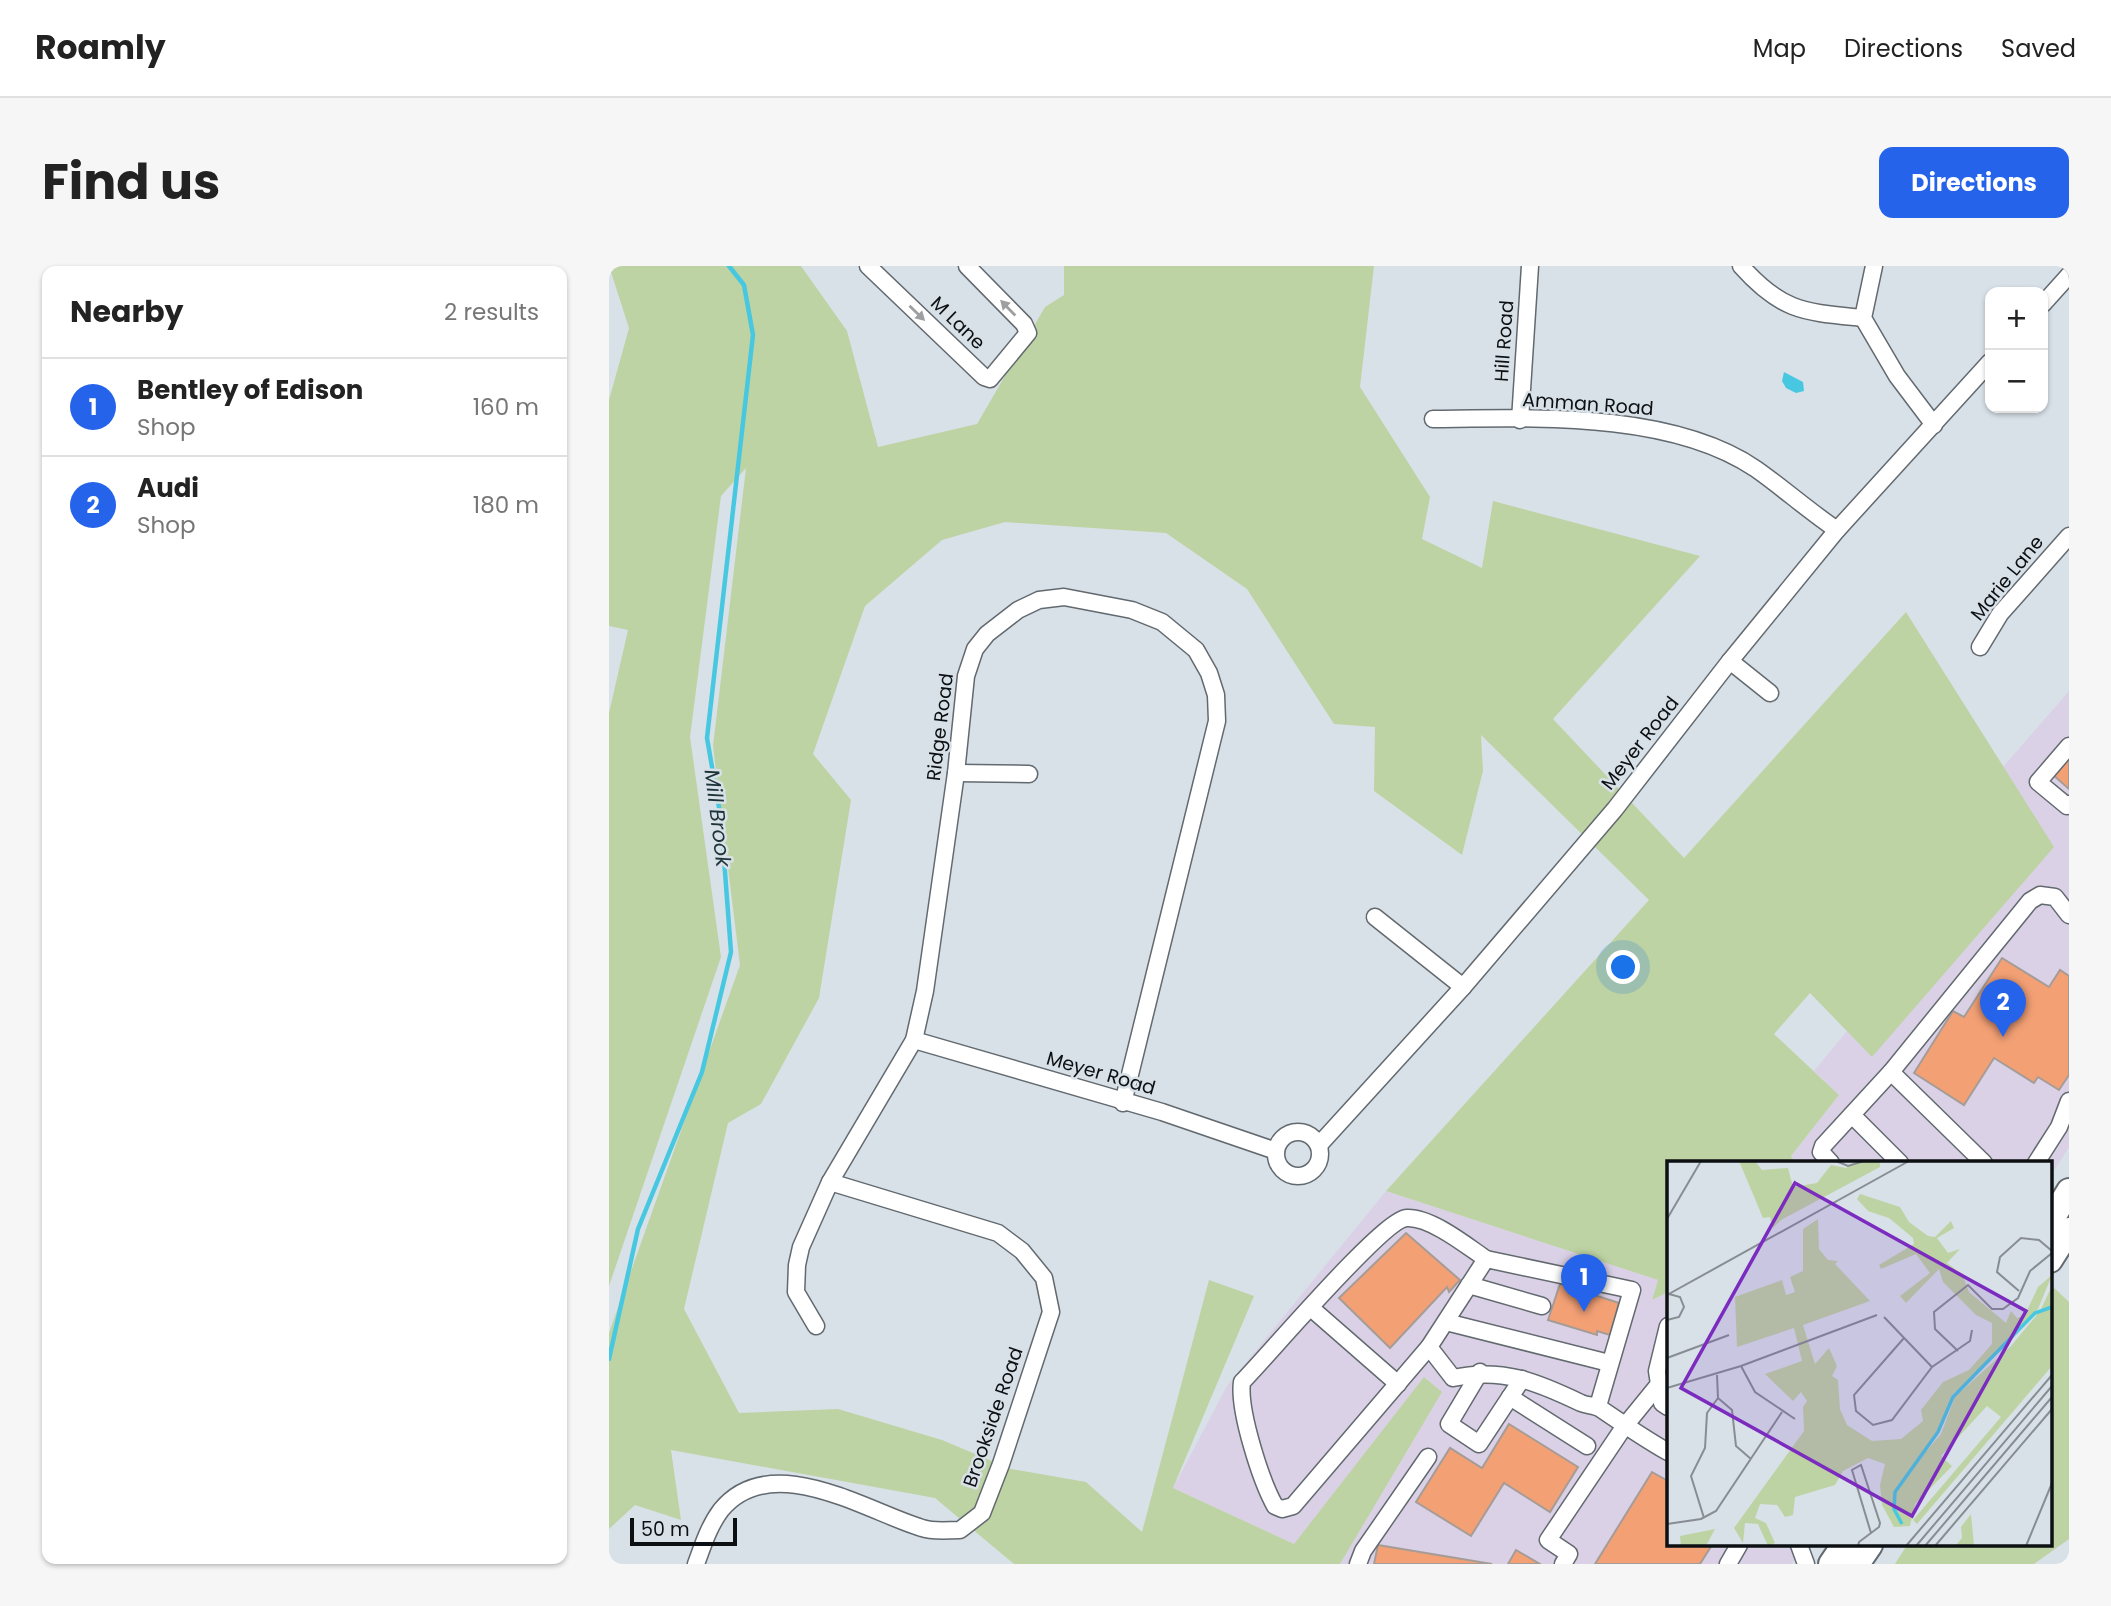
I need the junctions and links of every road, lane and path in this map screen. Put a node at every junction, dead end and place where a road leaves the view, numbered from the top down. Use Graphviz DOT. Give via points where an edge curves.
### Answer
graph roads {
  1 [pos="868,266"];
  2 [pos="967,266"];
  3 [pos="1530,266"];
  4 [pos="1741,266"];
  5 [pos="1874,266"];
  6 [pos="2069,275"];
  7 [pos="2048,298"];
  8 [pos="1863,318"];
  9 [pos="1985,368"];
  10 [pos="1433,419"];
  11 [pos="1520,419"];
  12 [pos="1934,425"];
  13 [pos="1837,530"];
  14 [pos="2069,536"];
  15 [pos="1980,647"];
  16 [pos="1730,661"];
  17 [pos="1770,694"];
  18 [pos="2069,746"];
  19 [pos="956,773"];
  20 [pos="1029,774"];
  21 [pos="2069,804"];
  22 [pos="2069,915"];
  23 [pos="1375,917"];
  24 [pos="1462,987"];
  25 [pos="914,1040"];
  26 [pos="1891,1072"];
  27 [pos="1123,1102"];
  28 [pos="2066,1107"];
  29 [pos="1852,1115"];
  30 [pos="1318,1145"];
  31 [pos="1276,1151"];
  32 [pos="1829,1161"];
  33 [pos="1898,1161"];
  34 [pos="1982,1161"];
  35 [pos="2037,1161"];
  36 [pos="830,1182"];
  37 [pos="2069,1230"];
  38 [pos="2051,1258"];
  39 [pos="1486,1259"];
  40 [pos="1469,1285"];
  41 [pos="1542,1306"];
  42 [pos="1311,1308"];
  43 [pos="1446,1322"];
  44 [pos="816,1326"];
  45 [pos="1667,1330"];
  46 [pos="1429,1347"];
  47 [pos="1609,1363"];
  48 [pos="1480,1372"];
  49 [pos="1522,1379"];
  50 [pos="1398,1384"];
  51 [pos="1659,1384"];
  52 [pos="1510,1397"];
  53 [pos="1598,1406"];
  54 [pos="1667,1407"];
  55 [pos="1624,1427"];
  56 [pos="1587,1446"];
  57 [pos="1667,1451"];
  58 [pos="1428,1457"];
  59 [pos="1738,1546"];
  60 [pos="1799,1546"];
  61 [pos="1843,1546"];
  62 [pos="1869,1546"];
  63 [pos="697,1564"];
  64 [pos="1358,1564"];
  65 [pos="1563,1564"];
  66 [pos="1728,1564"];
  67 [pos="1805,1564"];
  68 [pos="1832,1564"];
  69 [pos="1857,1564"];
  1 -- 2 [label="street, M Lane, one-way" via="990,379 1028,333"];
  3 -- 11 [label="street, Hill Road"];
  4 -- 8 [label="street" via="1765,293 1787,305 1812,313"];
  5 -- 8 [label="street"];
  6 -- 7 [label="street"];
  8 -- 12 [label="street" via="1896,376"];
  9 -- 12 [label="street, Meyer Road"];
  10 -- 11 [label="street, Amman Road"];
  11 -- 13 [label="street, Amman Road" via="1639,425 1701,442 1756,469"];
  12 -- 13 [label="street, Meyer Road"];
  13 -- 16 [label="street, Meyer Road"];
  14 -- 15 [label="street, Marie Lane" via="2000,614"];
  16 -- 17 [label="street"];
  16 -- 24 [label="street, Meyer Road" via="1615,809"];
  18 -- 21 [label="street" via="2038,782"];
  19 -- 20 [label="street"];
  19 -- 25 [label="street, Ridge Road"];
  19 -- 27 [label="street, Ridge Road" via="966,676 975,649 1018,610 1039,600 1064,597 1132,610 1162,622 1196,650 1209,673 1217,721"];
  22 -- 26 [label="street" via="2055,898 2040,895 2030,901"];
  23 -- 24 [label="street"];
  24 -- 30 [label="street, Meyer Road"];
  25 -- 27 [label="street, Meyer Road"];
  25 -- 36 [label="street, Ridge Road"];
  26 -- 29 [label="street"];
  26 -- 34 [label="street"];
  27 -- 31 [label="street, Meyer Road"];
  28 -- 35 [label="street"];
  29 -- 32 [label="street" via="1822,1146"];
  29 -- 33 [label="street"];
  30 -- 31 [label="street" via="1309,1135 1295,1132 1282,1138"];
  30 -- 31 [label="street, Meyer Road" via="1317,1166 1305,1175 1284,1171"];
  36 -- 44 [label="street, Ridge Road" via="797,1265 796,1292"];
  36 -- 63 [label="street, Brookside Road" via="998,1233 1022,1251 1044,1278 1051,1312 1001,1464 982,1513 960,1530 923,1529 838,1496 778,1482 745,1492 723,1509"];
  37 -- 38 [label="highway"];
  39 -- 40 [label="street"];
  39 -- 42 [label="street" via="1429,1222 1406,1218 1388,1226"];
  39 -- 47 [label="street" via="1632,1290"];
  40 -- 41 [label="street"];
  40 -- 43 [label="street"];
  42 -- 50 [label="street"];
  42 -- 50 [label="street" via="1242,1382 1242,1407 1275,1506 1293,1506"];
  43 -- 46 [label="street"];
  43 -- 47 [label="street"];
  45 -- 51 [label="street" via="1657,1371"];
  46 -- 48 [label="street" via="1453,1378"];
  46 -- 50 [label="street"];
  47 -- 53 [label="street"];
  48 -- 49 [label="street"];
  48 -- 52 [label="street" via="1449,1424 1479,1444"];
  49 -- 52 [label="street"];
  49 -- 53 [label="street"];
  51 -- 54 [label="street" via="1662,1404"];
  51 -- 55 [label="street"];
  52 -- 56 [label="street"];
  53 -- 55 [label="street"];
  55 -- 57 [label="street"];
  55 -- 65 [label="street" via="1548,1540 1569,1554"];
  58 -- 64 [label="street"];
  59 -- 66 [label="street"];
  60 -- 67 [label="street"];
  61 -- 68 [label="highway"];
  62 -- 69 [label="highway"];
}
